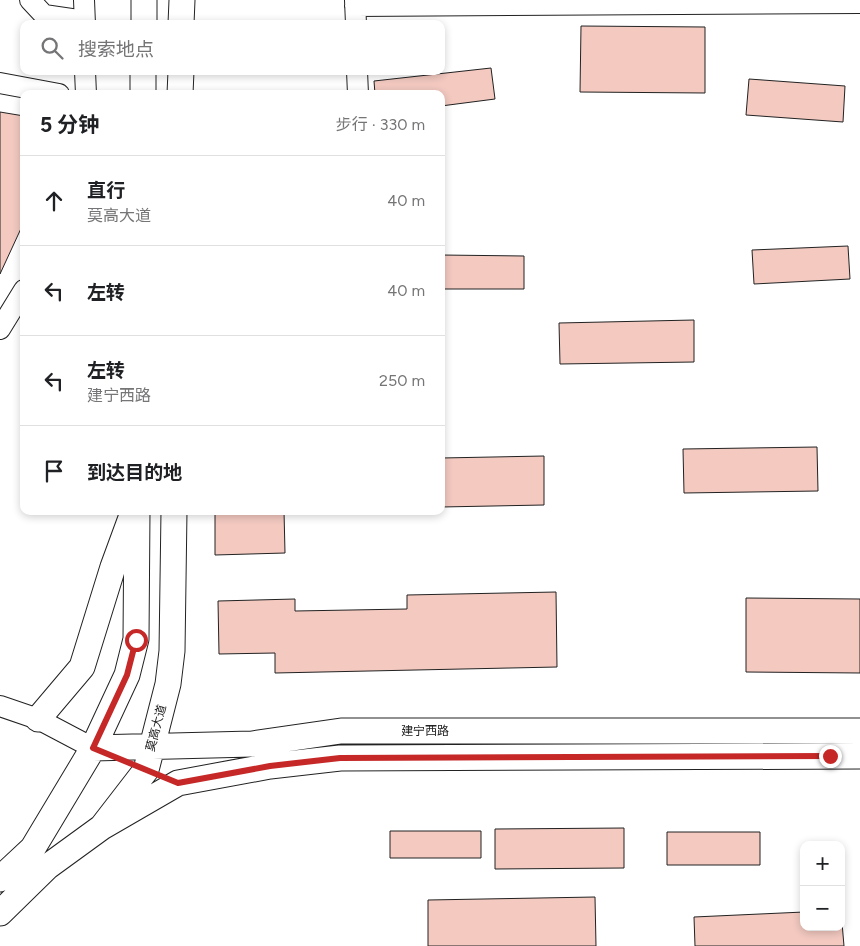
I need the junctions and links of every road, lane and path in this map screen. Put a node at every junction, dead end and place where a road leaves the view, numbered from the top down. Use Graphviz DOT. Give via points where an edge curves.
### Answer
graph roads {
  1 [pos="30,0"];
  2 [pos="84,0"];
  3 [pos="144,0"];
  4 [pos="182,0"];
  5 [pos="860,3"];
  6 [pos="355,10"];
  7 [pos="70,20"];
  8 [pos="85,20"];
  9 [pos="144,20"];
  10 [pos="181,20"];
  11 [pos="85,75"];
  12 [pos="143,75"];
  13 [pos="181,75"];
  14 [pos="357,75"];
  15 [pos="0,83"];
  16 [pos="38,90"];
  17 [pos="86,90"];
  18 [pos="143,90"];
  19 [pos="180,90"];
  20 [pos="358,90"];
  21 [pos="20,296"];
  22 [pos="0,329"];
  23 [pos="132,515"];
  24 [pos="137,515"];
  25 [pos="174,515"];
  26 [pos="0,706"];
  27 [pos="38,719"];
  28 [pos="860,731"];
  29 [pos="93,748"];
  30 [pos="860,756"];
  31 [pos="148,759"];
  32 [pos="178,783"];
  33 [pos="102,827"];
  34 [pos="0,879"];
  35 [pos="0,912"];
  1 -- 7 [label="street" via="44,15"];
  2 -- 8 [label="street"];
  3 -- 9 [label="main road"];
  4 -- 10 [label="main road"];
  5 -- 6 [label="street"];
  11 -- 17 [label="street"];
  12 -- 18 [label="main road"];
  13 -- 19 [label="main road"];
  14 -- 20 [label="street"];
  15 -- 16 [label="street"];
  21 -- 22 [label="street"];
  23 -- 27 [label="main road" via="82,667"];
  24 -- 29 [label="main road" via="136,640 127,675"];
  25 -- 31 [label="main road, 莫高大道" via="172,651 168,684"];
  26 -- 27 [label="street"];
  27 -- 29 [label="street"];
  28 -- 31 [label="main road, 建宁西路" via="341,731"];
  29 -- 31 [label="main road"];
  29 -- 34 [label="main road" via="33,848"];
  30 -- 32 [label="main road" via="340,758 270,766"];
  31 -- 32 [label="main road"];
  31 -- 33 [label="main road, 莫高大道"];
  32 -- 33 [label="main road"];
  33 -- 35 [label="main road, 莫高大道" via="47,867"];
}
